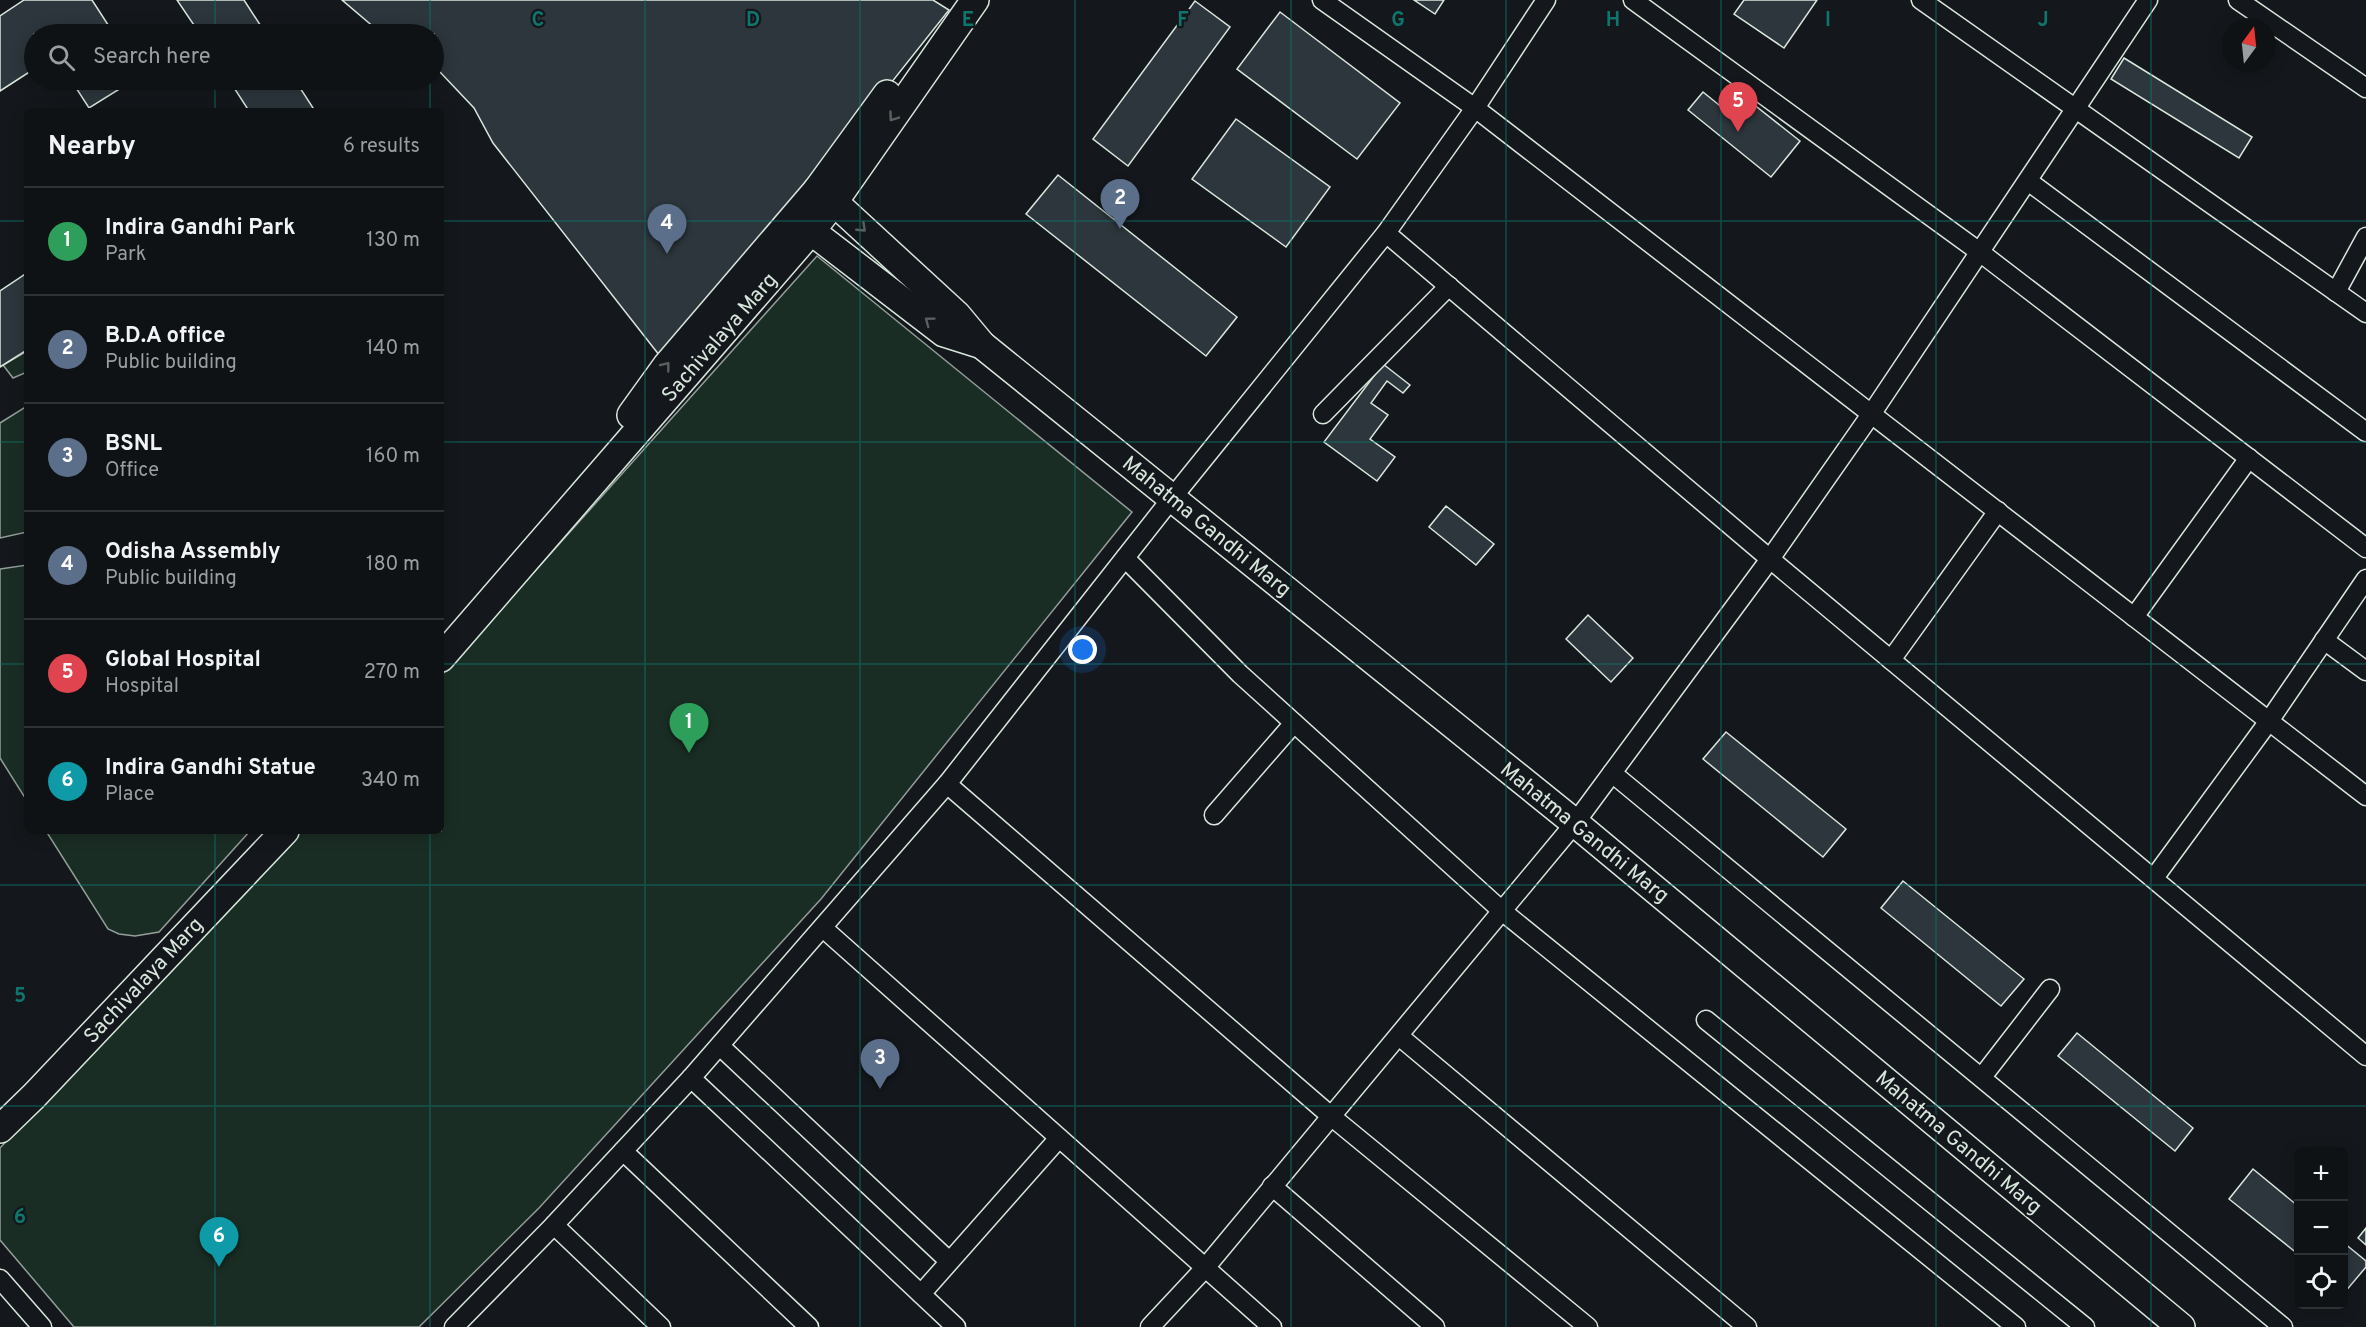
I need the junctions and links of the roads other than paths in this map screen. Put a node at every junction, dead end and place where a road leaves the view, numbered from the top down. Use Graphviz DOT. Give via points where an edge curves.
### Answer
graph roads {
  1 [pos="956,0"];
  2 [pos="975,0"];
  3 [pos="1322,0"];
  4 [pos="1546,0"];
  5 [pos="1633,0"];
  6 [pos="1921,0"];
  7 [pos="2148,0"];
  8 [pos="2238,0"];
  9 [pos="2366,88"];
  10 [pos="2076,107"];
  11 [pos="1475,108"];
  12 [pos="2028,181"];
  13 [pos="826,196"];
  14 [pos="802,224"];
  15 [pos="1386,233"];
  16 [pos="2366,237"];
  17 [pos="1981,253"];
  18 [pos="1449,286"];
  19 [pos="2336,292"];
  20 [pos="2366,313"];
  21 [pos="982,345"];
  22 [pos="1872,413"];
  23 [pos="1323,414"];
  24 [pos="2366,432"];
  25 [pos="2249,458"];
  26 [pos="1172,498"];
  27 [pos="1998,511"];
  28 [pos="2366,548"];
  29 [pos="1125,558"];
  30 [pos="1770,559"];
  31 [pos="2366,579"];
  32 [pos="2134,617"];
  33 [pos="444,634"];
  34 [pos="2324,640"];
  35 [pos="444,654"];
  36 [pos="1891,660"];
  37 [pos="2366,671"];
  38 [pos="2268,721"];
  39 [pos="1294,723"];
  40 [pos="1612,772"];
  41 [pos="947,784"];
  42 [pos="2366,796"];
  43 [pos="1214,815"];
  44 [pos="1575,823"];
  45 [pos="264,834"];
  46 [pos="282,834"];
  47 [pos="2154,878"];
  48 [pos="1502,911"];
  49 [pos="824,928"];
  50 [pos="2050,989"];
  51 [pos="1706,1020"];
  52 [pos="1399,1036"];
  53 [pos="720,1046"];
  54 [pos="2366,1056"];
  55 [pos="1982,1077"];
  56 [pos="691,1078"];
  57 [pos="0,1111"];
  58 [pos="1332,1117"];
  59 [pos="0,1129"];
  60 [pos="1059,1138"];
  61 [pos="623,1151"];
  62 [pos="1272,1186"];
  63 [pos="554,1224"];
  64 [pos="949,1261"];
  65 [pos="1205,1268"];
  66 [pos="0,1279"];
  67 [pos="921,1294"];
  68 [pos="42,1327"];
  69 [pos="454,1327"];
  70 [pos="661,1327"];
  71 [pos="809,1327"];
  72 [pos="956,1327"];
  73 [pos="1150,1327"];
  74 [pos="1272,1327"];
  75 [pos="1435,1327"];
  76 [pos="1588,1327"];
  77 [pos="1748,1327"];
  78 [pos="2016,1327"];
  79 [pos="2085,1327"];
  80 [pos="2181,1327"];
  81 [pos="2283,1327"];
  1 -- 13 [label="street, Sachivalaya Marg"];
  2 -- 13 [label="street, Sachivalaya Marg, one-way"];
  3 -- 11 [label="street"];
  4 -- 11 [label="street"];
  5 -- 17 [label="street"];
  6 -- 10 [label="street"];
  7 -- 10 [label="street"];
  8 -- 9 [label="street"];
  10 -- 12 [label="street"];
  10 -- 19 [label="street"];
  11 -- 15 [label="street"];
  11 -- 22 [label="street"];
  12 -- 17 [label="street"];
  12 -- 24 [label="street"];
  13 -- 14 [label="street, Sachivalaya Marg"];
  13 -- 21 [label="street, Mahatma Gandhi Marg, one-way" via="957,315"];
  21 -- 14 [label="street, Mahatma Gandhi Marg, one-way" via="944,333"];
  33 -- 14 [label="street, Sachivalaya Marg, one-way" via="596,464 667,364"];
  14 -- 35 [label="street, Sachivalaya Marg"];
  15 -- 18 [label="street"];
  15 -- 26 [label="street"];
  16 -- 19 [label="street"];
  17 -- 22 [label="street"];
  17 -- 25 [label="street"];
  18 -- 23 [label="street"];
  18 -- 30 [label="street"];
  19 -- 20 [label="street"];
  21 -- 26 [label="street, Mahatma Gandhi Marg"];
  22 -- 27 [label="street"];
  22 -- 30 [label="street"];
  25 -- 28 [label="street"];
  25 -- 32 [label="street"];
  26 -- 29 [label="street"];
  26 -- 44 [label="street, Mahatma Gandhi Marg"];
  27 -- 32 [label="street"];
  27 -- 36 [label="street"];
  29 -- 39 [label="street"];
  29 -- 41 [label="street"];
  30 -- 36 [label="street"];
  30 -- 40 [label="street"];
  31 -- 34 [label="street"];
  32 -- 38 [label="street"];
  34 -- 37 [label="street"];
  34 -- 38 [label="street"];
  36 -- 47 [label="street"];
  38 -- 42 [label="street"];
  38 -- 47 [label="street"];
  39 -- 43 [label="street"];
  39 -- 48 [label="street"];
  40 -- 44 [label="street"];
  40 -- 55 [label="street"];
  41 -- 49 [label="street"];
  41 -- 58 [label="street"];
  44 -- 48 [label="street"];
  44 -- 80 [label="street, Mahatma Gandhi Marg"];
  45 -- 57 [label="street, Sachivalaya Marg" via="124,990"];
  46 -- 59 [label="street, Sachivalaya Marg"];
  47 -- 54 [label="street"];
  48 -- 52 [label="street"];
  48 -- 78 [label="street"];
  49 -- 53 [label="street"];
  49 -- 60 [label="street"];
  50 -- 55 [label="street"];
  51 -- 79 [label="street"];
  52 -- 58 [label="street"];
  52 -- 77 [label="street"];
  53 -- 56 [label="street"];
  53 -- 64 [label="street"];
  55 -- 81 [label="street"];
  56 -- 61 [label="street"];
  56 -- 67 [label="street"];
  58 -- 62 [label="street"];
  58 -- 76 [label="street"];
  60 -- 64 [label="street"];
  60 -- 65 [label="street"];
  61 -- 63 [label="street"];
  61 -- 71 [label="street"];
  62 -- 65 [label="street"];
  62 -- 75 [label="street"];
  63 -- 69 [label="street"];
  63 -- 70 [label="street"];
  64 -- 67 [label="street"];
  65 -- 73 [label="street"];
  65 -- 74 [label="street"];
  66 -- 68 [label="street"];
  67 -- 72 [label="street"];
}
